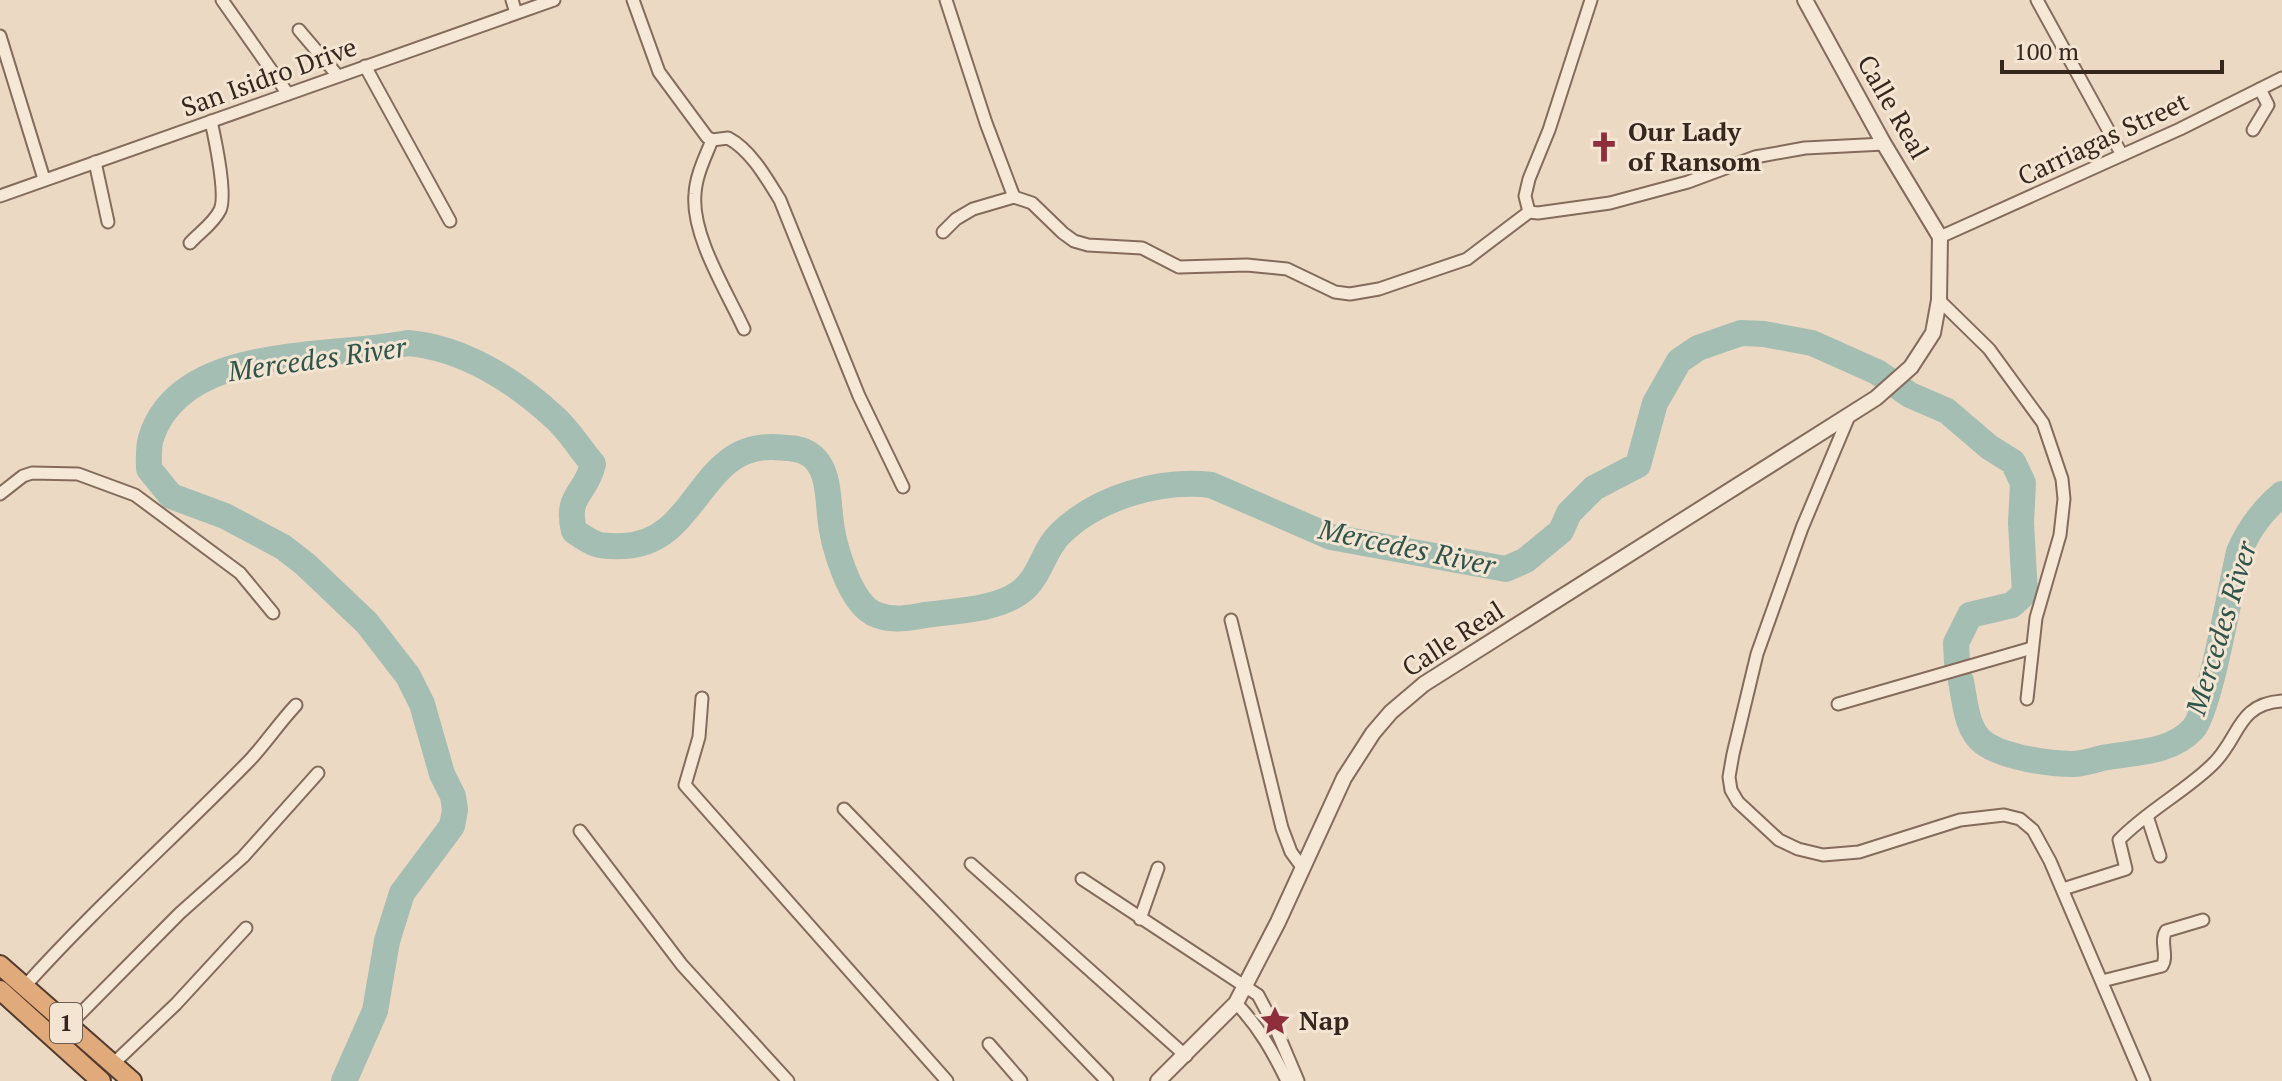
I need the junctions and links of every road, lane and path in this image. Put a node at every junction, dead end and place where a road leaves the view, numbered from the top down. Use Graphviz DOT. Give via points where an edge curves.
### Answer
graph roads {
  1 [pos="222,0"];
  2 [pos="512,0"];
  3 [pos="554,0"];
  4 [pos="633,0"];
  5 [pos="946,0"];
  6 [pos="1591,0"];
  7 [pos="1805,0"];
  8 [pos="2037,0"];
  9 [pos="516,13"];
  10 [pos="299,30"];
  11 [pos="0,36"];
  12 [pos="365,66"];
  13 [pos="338,76"];
  14 [pos="2282,78"];
  15 [pos="2260,89"];
  16 [pos="288,94"];
  17 [pos="211,121"];
  18 [pos="2253,130"];
  19 [pos="712,140"];
  20 [pos="1884,144"];
  21 [pos="2122,155"];
  22 [pos="95,162"];
  23 [pos="44,179"];
  24 [pos="0,196"];
  25 [pos="1014,197"];
  26 [pos="1529,212"];
  27 [pos="450,221"];
  28 [pos="108,222"];
  29 [pos="943,232"];
  30 [pos="1940,237"];
  31 [pos="190,243"];
  32 [pos="1939,300"];
  33 [pos="744,329"];
  34 [pos="1849,416"];
  35 [pos="903,487"];
  36 [pos="0,494"];
  37 [pos="273,613"];
  38 [pos="1231,620"];
  39 [pos="2032,648"];
  40 [pos="702,698"];
  41 [pos="2027,699"];
  42 [pos="2282,701"];
  43 [pos="1838,704"];
  44 [pos="296,705"];
  45 [pos="318,773"];
  46 [pos="844,809"];
  47 [pos="2147,816"];
  48 [pos="580,831"];
  49 [pos="2160,856"];
  50 [pos="971,864"];
  51 [pos="1302,867"];
  52 [pos="1158,868"];
  53 [pos="1082,879"];
  54 [pos="2063,889"];
  55 [pos="1140,919"];
  56 [pos="2203,920"];
  57 [pos="246,928"];
  58 [pos="0,965"];
  59 [pos="2102,981"];
  60 [pos="25,986"];
  61 [pos="1246,986"];
  62 [pos="0,990"];
  63 [pos="1236,1003"];
  64 [pos="68,1026"];
  65 [pos="1276,1029"];
  66 [pos="1267,1041"];
  67 [pos="989,1044"];
  68 [pos="1186,1056"];
  69 [pos="113,1064"];
  70 [pos="1286,1071"];
  71 [pos="101,1081"];
  72 [pos="132,1081"];
  73 [pos="788,1081"];
  74 [pos="947,1081"];
  75 [pos="1021,1081"];
  76 [pos="1107,1081"];
  77 [pos="1158,1081"];
  78 [pos="1298,1081"];
  79 [pos="2144,1081"];
  1 -- 16 [label="street"];
  2 -- 9 [label="street"];
  3 -- 9 [label="street, San Isidro Drive"];
  4 -- 19 [label="street" via="659,72"];
  5 -- 25 [label="street"];
  6 -- 26 [label="street" via="1529,179"];
  7 -- 20 [label="street, Calle Real"];
  8 -- 21 [label="street"];
  9 -- 12 [label="street, San Isidro Drive"];
  10 -- 13 [label="street"];
  11 -- 23 [label="street"];
  12 -- 13 [label="street, San Isidro Drive"];
  12 -- 27 [label="street"];
  13 -- 16 [label="street, San Isidro Drive"];
  14 -- 15 [label="street, Carriagas Street"];
  15 -- 18 [label="street" via="2268,105"];
  15 -- 21 [label="street, Carriagas Street"];
  16 -- 17 [label="street, San Isidro Drive"];
  17 -- 22 [label="street, San Isidro Drive"];
  17 -- 31 [label="street" via="223,204"];
  19 -- 33 [label="street" via="699,173 695,211 701,236"];
  19 -- 35 [label="street" via="733,140 780,200 859,396"];
  20 -- 26 [label="street" via="1755,157 1610,203"];
  20 -- 30 [label="street, Calle Real"];
  21 -- 30 [label="street, Carriagas Street"];
  22 -- 23 [label="street, San Isidro Drive"];
  22 -- 28 [label="street"];
  23 -- 24 [label="street, San Isidro Drive"];
  25 -- 26 [label="street" via="1032,203 1074,241 1142,248 1179,267 1287,269 1350,294 1467,259"];
  25 -- 29 [label="street" via="973,209"];
  30 -- 32 [label="street, Calle Real"];
  32 -- 34 [label="street, Calle Real" via="1933,333 1911,367"];
  32 -- 39 [label="street" via="1989,349 2043,423 2062,479 2060,535"];
  34 -- 51 [label="street, Calle Real" via="1424,684 1373,733 1344,778"];
  34 -- 54 [label="street" via="1757,654 1733,754 1731,790 1779,840 1823,855 1859,852 1960,820 2004,815 2020,819 2033,830"];
  36 -- 37 [label="street" via="23,476 45,473 78,474 135,495 240,573"];
  38 -- 51 [label="street" via="1282,828"];
  39 -- 41 [label="street"];
  39 -- 43 [label="street"];
  40 -- 74 [label="street" via="699,737 685,785"];
  42 -- 47 [label="street" via="2245,715 2212,766"];
  44 -- 60 [label="street" via="251,758"];
  45 -- 64 [label="street" via="243,857"];
  46 -- 76 [label="street"];
  47 -- 49 [label="street"];
  47 -- 54 [label="street" via="2119,840 2126,869"];
  48 -- 73 [label="street" via="682,965"];
  50 -- 68 [label="street"];
  51 -- 61 [label="street, Calle Real"];
  52 -- 55 [label="street"];
  53 -- 55 [label="street"];
  54 -- 59 [label="street"];
  55 -- 61 [label="street"];
  56 -- 59 [label="street" via="2166,931 2162,966"];
  57 -- 69 [label="street"];
  58 -- 60 [label="highway, 1"];
  59 -- 79 [label="street"];
  60 -- 64 [label="highway, 1"];
  61 -- 63 [label="street, Calle Real"];
  61 -- 65 [label="street" via="1258,995"];
  62 -- 71 [label="highway, 1"];
  63 -- 66 [label="street"];
  63 -- 68 [label="street, Calle Real"];
  64 -- 69 [label="highway, 1"];
  65 -- 66 [label="street"];
  65 -- 70 [label="street"];
  66 -- 70 [label="street"];
  67 -- 75 [label="street"];
  68 -- 77 [label="street, Calle Real"];
  69 -- 72 [label="highway, 1"];
  70 -- 78 [label="street"];
}
